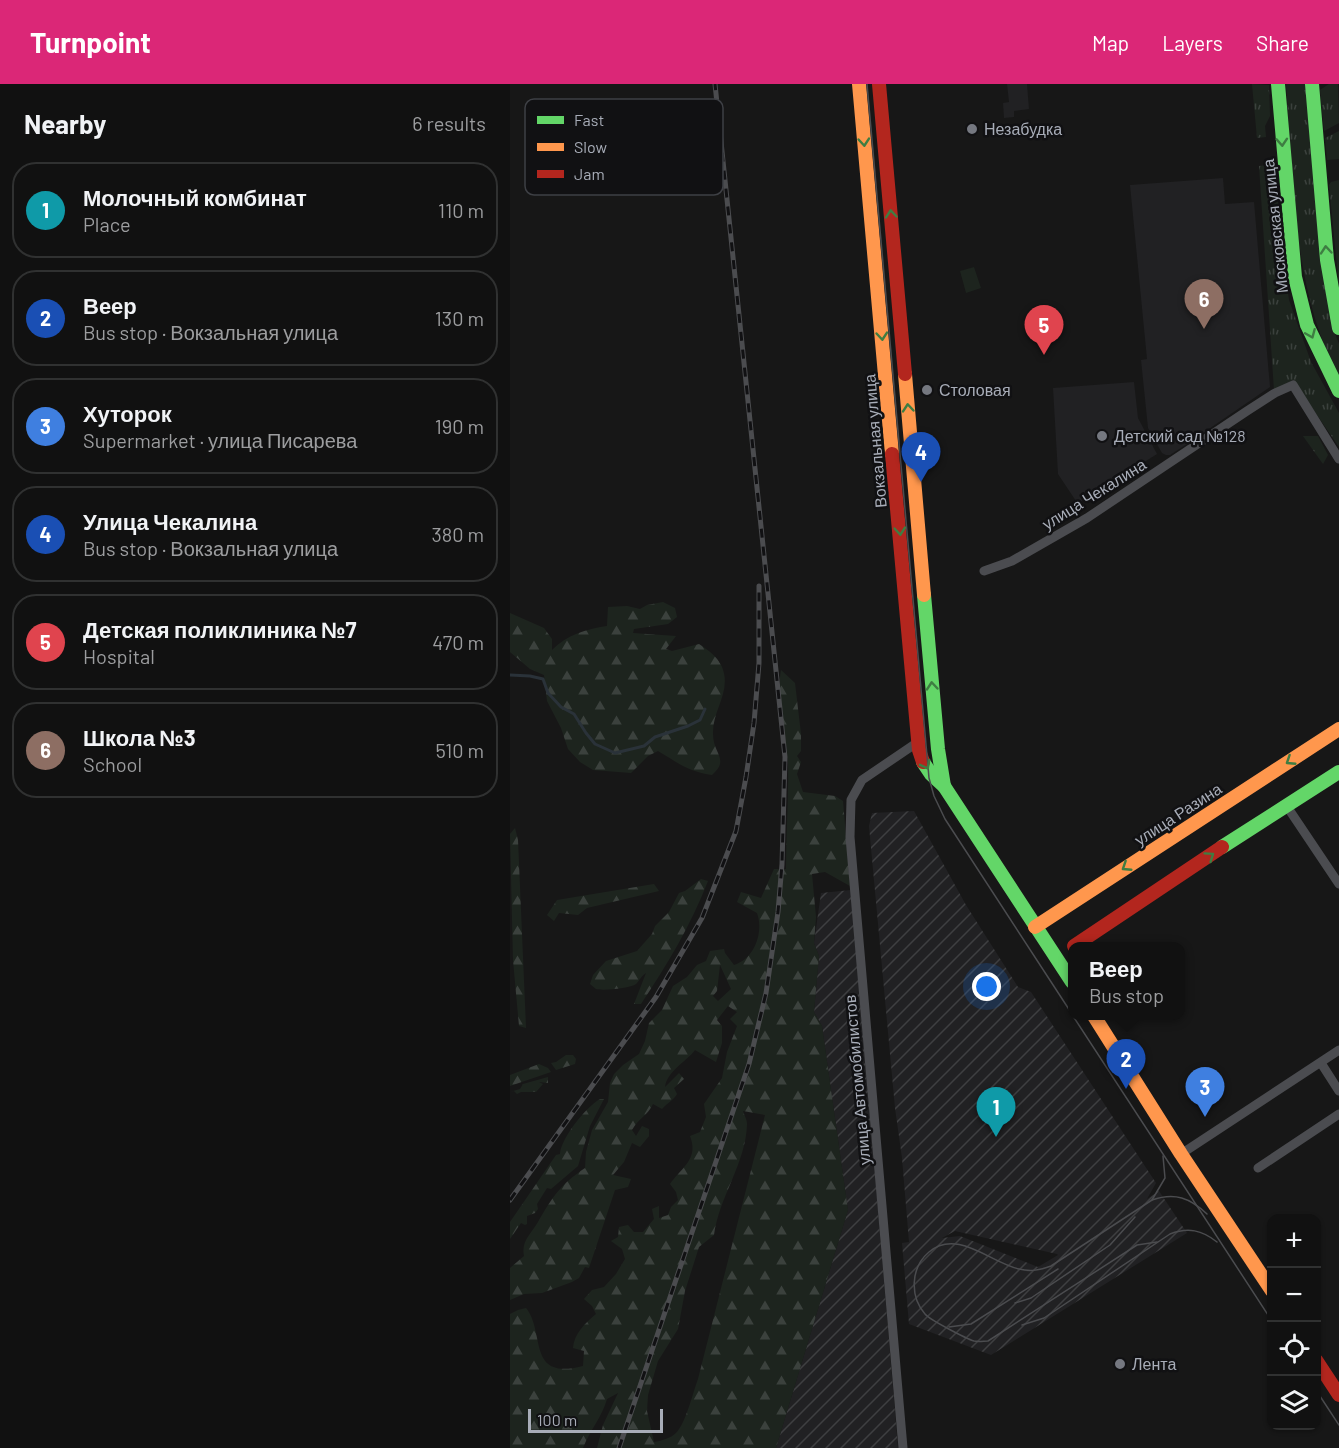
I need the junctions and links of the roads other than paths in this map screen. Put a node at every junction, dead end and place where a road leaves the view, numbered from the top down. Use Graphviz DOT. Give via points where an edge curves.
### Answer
graph roads {
  1 [pos="859,84"];
  2 [pos="879,84"];
  3 [pos="1278,84"];
  4 [pos="1312,84"];
  5 [pos="1339,327"];
  6 [pos="1339,391"];
  7 [pos="1339,459"];
  8 [pos="984,571"];
  9 [pos="1339,729"];
  10 [pos="918,742"];
  11 [pos="1339,772"];
  12 [pos="944,786"];
  13 [pos="1286,805"];
  14 [pos="1339,884"];
  15 [pos="1035,927"];
  16 [pos="1080,942"];
  17 [pos="1068,951"];
  18 [pos="1057,959"];
  19 [pos="1068,976"];
  20 [pos="1097,1020"];
  21 [pos="1339,1050"];
  22 [pos="1321,1063"];
  23 [pos="1339,1091"];
  24 [pos="1339,1114"];
  25 [pos="1181,1154"];
  26 [pos="1258,1168"];
  27 [pos="1267,1283"];
  28 [pos="1321,1366"];
  29 [pos="1339,1395"];
  30 [pos="903,1448"];
  1 -- 10 [label="main road, Вокзальная улица, one-way"];
  12 -- 2 [label="main road, Вокзальная улица, one-way"];
  3 -- 6 [label="main road, Московская улица, one-way" via="1295,277 1307,325"];
  5 -- 4 [label="main road, one-way" via="1327,260"];
  7 -- 8 [label="street, улица Чекалина" via="1293,385 1247,411 1087,518 1012,561"];
  9 -- 15 [label="main road, улица Разина, one-way"];
  10 -- 12 [label="main road, Вокзальная улица, one-way" via="925,766"];
  10 -- 30 [label="street, улица Автомобилистов" via="862,780 851,800 850,837"];
  11 -- 13 [label="main road"];
  12 -- 15 [label="main road, Вокзальная улица"];
  13 -- 14 [label="street"];
  16 -- 13 [label="main road, one-way"];
  15 -- 18 [label="main road, Вокзальная улица"];
  17 -- 18 [label="main road"];
  18 -- 19 [label="main road, Вокзальная улица"];
  20 -- 25 [label="main road"];
  21 -- 22 [label="street"];
  22 -- 23 [label="street"];
  22 -- 25 [label="street"];
  24 -- 26 [label="street"];
  25 -- 27 [label="main road"];
  28 -- 29 [label="main road"];
}
